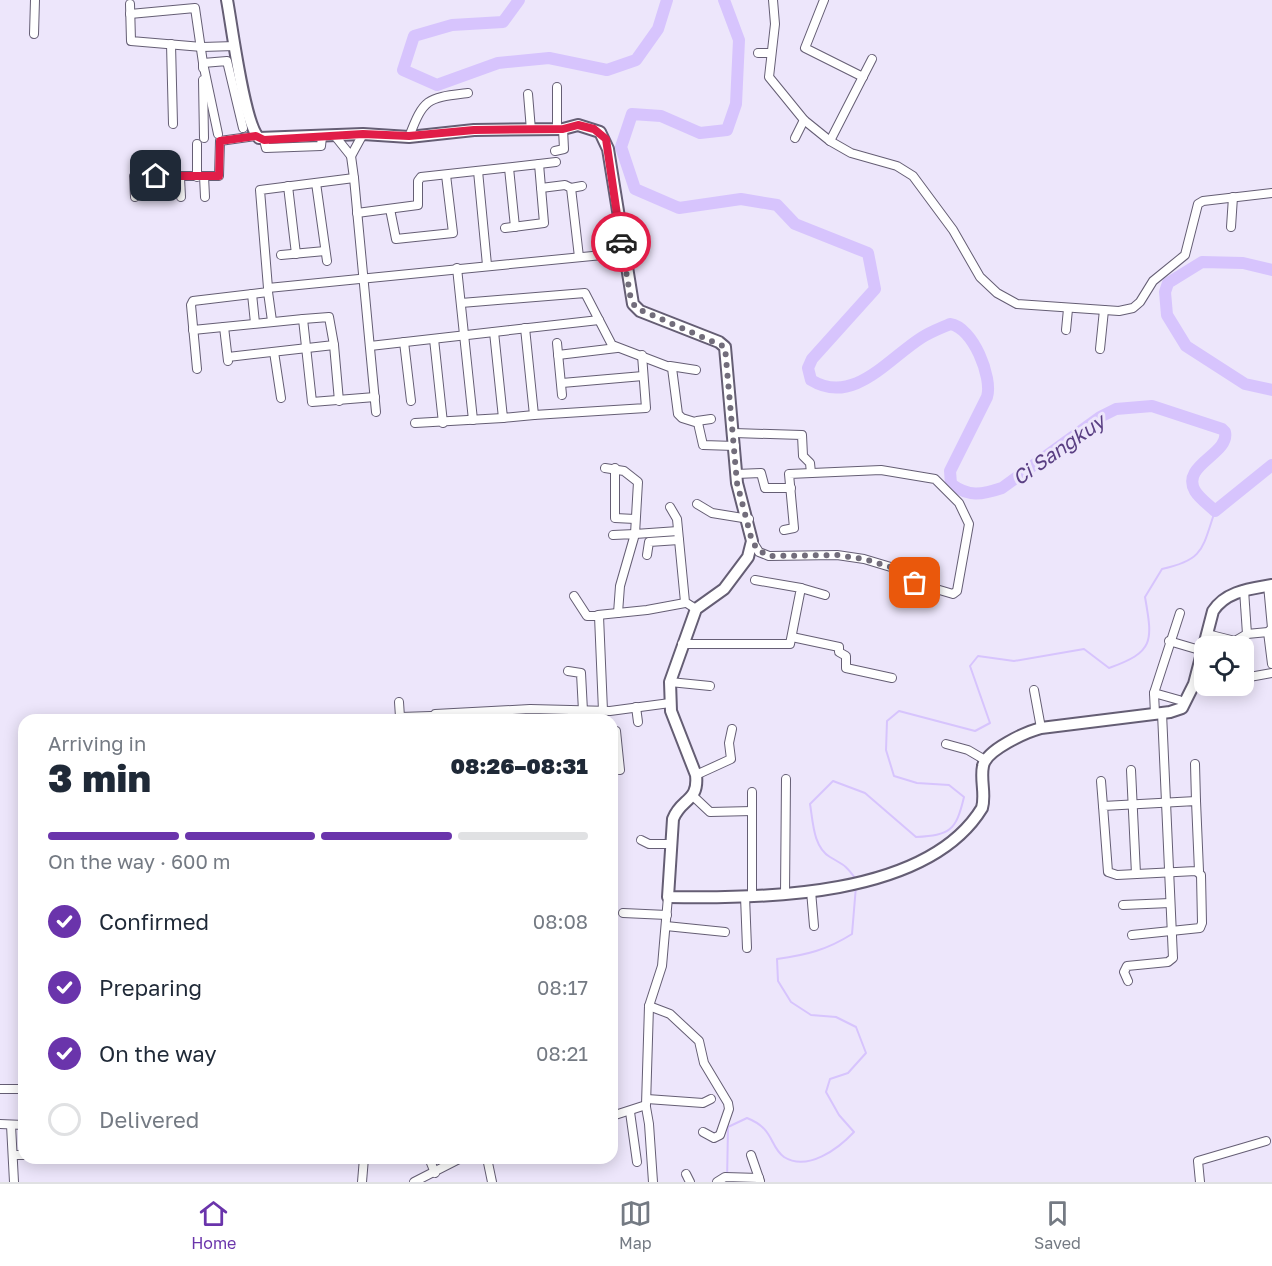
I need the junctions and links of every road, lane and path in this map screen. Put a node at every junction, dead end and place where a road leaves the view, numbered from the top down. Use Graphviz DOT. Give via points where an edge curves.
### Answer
graph roads {
  1 [pos="35,0"];
  2 [pos="227,0"];
  3 [pos="772,0"];
  4 [pos="824,0"];
  5 [pos="130,4"];
  6 [pos="130,14"];
  7 [pos="34,34"];
  8 [pos="171,44"];
  9 [pos="235,46"];
  10 [pos="202,47"];
  11 [pos="758,53"];
  12 [pos="771,53"];
  13 [pos="872,59"];
  14 [pos="202,63"];
  15 [pos="864,77"];
  16 [pos="557,87"];
  17 [pos="468,93"];
  18 [pos="528,94"];
  19 [pos="804,120"];
  20 [pos="173,124"];
  21 [pos="243,128"];
  22 [pos="560,129"];
  23 [pos="531,130"];
  24 [pos="218,134"];
  25 [pos="363,134"];
  26 [pos="335,136"];
  27 [pos="409,136"];
  28 [pos="260,138"];
  29 [pos="795,138"];
  30 [pos="830,141"];
  31 [pos="555,151"];
  32 [pos="351,156"];
  33 [pos="155,162"];
  34 [pos="556,162"];
  35 [pos="539,165"];
  36 [pos="509,168"];
  37 [pos="478,171"];
  38 [pos="446,174"];
  39 [pos="156,176"];
  40 [pos="200,177"];
  41 [pos="180,178"];
  42 [pos="354,178"];
  43 [pos="316,183"];
  44 [pos="288,186"];
  45 [pos="582,186"];
  46 [pos="541,188"];
  47 [pos="570,188"];
  48 [pos="1272,193"];
  49 [pos="158,196"];
  50 [pos="135,197"];
  51 [pos="181,197"];
  52 [pos="205,197"];
  53 [pos="1233,197"];
  54 [pos="390,209"];
  55 [pos="357,213"];
  56 [pos="515,227"];
  57 [pos="1231,227"];
  58 [pos="505,228"];
  59 [pos="325,251"];
  60 [pos="623,253"];
  61 [pos="296,254"];
  62 [pos="281,255"];
  63 [pos="579,257"];
  64 [pos="327,261"];
  65 [pos="487,265"];
  66 [pos="457,268"];
  67 [pos="364,279"];
  68 [pos="268,290"];
  69 [pos="252,294"];
  70 [pos="461,303"];
  71 [pos="1068,309"];
  72 [pos="1104,310"];
  73 [pos="303,319"];
  74 [pos="599,320"];
  75 [pos="272,321"];
  76 [pos="255,323"];
  77 [pos="224,327"];
  78 [pos="525,328"];
  79 [pos="193,330"];
  80 [pos="1066,330"];
  81 [pos="494,332"];
  82 [pos="465,335"];
  83 [pos="434,339"];
  84 [pos="404,342"];
  85 [pos="557,343"];
  86 [pos="334,345"];
  87 [pos="370,346"];
  88 [pos="305,348"];
  89 [pos="619,348"];
  90 [pos="1100,349"];
  91 [pos="274,352"];
  92 [pos="558,355"];
  93 [pos="642,355"];
  94 [pos="670,366"];
  95 [pos="197,369"];
  96 [pos="696,370"];
  97 [pos="643,376"];
  98 [pos="562,383"];
  99 [pos="562,395"];
  100 [pos="375,397"];
  101 [pos="281,398"];
  102 [pos="339,401"];
  103 [pos="411,401"];
  104 [pos="376,412"];
  105 [pos="534,415"];
  106 [pos="503,418"];
  107 [pos="711,419"];
  108 [pos="473,420"];
  109 [pos="697,421"];
  110 [pos="415,423"];
  111 [pos="443,423"];
  112 [pos="734,433"];
  113 [pos="735,446"];
  114 [pos="605,468"];
  115 [pos="615,468"];
  116 [pos="811,473"];
  117 [pos="736,474"];
  118 [pos="790,488"];
  119 [pos="697,504"];
  120 [pos="670,507"];
  121 [pos="635,519"];
  122 [pos="749,519"];
  123 [pos="784,530"];
  124 [pos="634,534"];
  125 [pos="613,535"];
  126 [pos="679,535"];
  127 [pos="752,541"];
  128 [pos="647,555"];
  129 [pos="755,580"];
  130 [pos="1270,585"];
  131 [pos="801,588"];
  132 [pos="1244,590"];
  133 [pos="825,595"];
  134 [pos="574,596"];
  135 [pos="685,603"];
  136 [pos="696,609"];
  137 [pos="618,613"];
  138 [pos="1180,613"];
  139 [pos="598,615"];
  140 [pos="1271,630"];
  141 [pos="1207,634"];
  142 [pos="1247,634"];
  143 [pos="1213,636"];
  144 [pos="792,638"];
  145 [pos="1169,641"];
  146 [pos="682,644"];
  147 [pos="1194,648"];
  148 [pos="1272,664"];
  149 [pos="568,671"];
  150 [pos="1272,674"];
  151 [pos="1254,677"];
  152 [pos="892,678"];
  153 [pos="670,682"];
  154 [pos="710,686"];
  155 [pos="1034,690"];
  156 [pos="1194,690"];
  157 [pos="1154,693"];
  158 [pos="1179,700"];
  159 [pos="399,702"];
  160 [pos="670,703"];
  161 [pos="636,707"];
  162 [pos="583,711"];
  163 [pos="593,711"];
  164 [pos="603,711"];
  165 [pos="1158,713"];
  166 [pos="400,714"];
  167 [pos="478,714"];
  168 [pos="593,714"];
  169 [pos="638,722"];
  170 [pos="1041,728"];
  171 [pos="732,729"];
  172 [pos="945,744"];
  173 [pos="985,760"];
  174 [pos="1195,764"];
  175 [pos="618,766"];
  176 [pos="620,770"];
  177 [pos="1131,770"];
  178 [pos="696,775"];
  179 [pos="786,780"];
  180 [pos="1101,782"];
  181 [pos="752,792"];
  182 [pos="694,794"];
  183 [pos="1196,801"];
  184 [pos="1133,804"];
  185 [pos="1164,804"];
  186 [pos="1102,806"];
  187 [pos="752,811"];
  188 [pos="641,840"];
  189 [pos="671,844"];
  190 [pos="1199,871"];
  191 [pos="1169,873"];
  192 [pos="1136,874"];
  193 [pos="811,891"];
  194 [pos="785,894"];
  195 [pos="749,896"];
  196 [pos="668,897"];
  197 [pos="1170,903"];
  198 [pos="1123,905"];
  199 [pos="623,913"];
  200 [pos="667,915"];
  201 [pos="666,926"];
  202 [pos="814,926"];
  203 [pos="725,932"];
  204 [pos="1172,933"];
  205 [pos="1132,934"];
  206 [pos="747,948"];
  207 [pos="1128,981"];
  208 [pos="649,1006"];
  209 [pos="0,1089"];
  210 [pos="18,1089"];
  211 [pos="711,1099"];
  212 [pos="646,1103"];
  213 [pos="630,1112"];
  214 [pos="618,1115"];
  215 [pos="0,1124"];
  216 [pos="11,1125"];
  217 [pos="18,1125"];
  218 [pos="703,1132"];
  219 [pos="1266,1141"];
  220 [pos="13,1155"];
  221 [pos="18,1155"];
  222 [pos="751,1155"];
  223 [pos="637,1162"];
  224 [pos="364,1164"];
  225 [pos="431,1164"];
  226 [pos="451,1164"];
  227 [pos="488,1164"];
  228 [pos="435,1173"];
  229 [pos="760,1180"];
  230 [pos="14,1182"];
  231 [pos="362,1182"];
  232 [pos="414,1182"];
  233 [pos="492,1182"];
  234 [pos="653,1182"];
  235 [pos="717,1182"];
  236 [pos="1200,1182"];
  1 -- 7 [label="street"];
  2 -- 9 [label="street"];
  3 -- 12 [label="street" via="776,24"];
  4 -- 15 [label="street" via="805,48"];
  5 -- 6 [label="street"];
  6 -- 8 [label="street" via="131,41"];
  6 -- 10 [label="street" via="195,8"];
  8 -- 10 [label="street"];
  8 -- 20 [label="street"];
  9 -- 10 [label="street"];
  9 -- 28 [label="street" via="248,111"];
  10 -- 14 [label="street"];
  11 -- 12 [label="street"];
  12 -- 19 [label="street" via="769,77"];
  13 -- 15 [label="street"];
  14 -- 21 [label="street" via="227,62"];
  14 -- 24 [label="street"];
  14 -- 40 [label="street"];
  15 -- 30 [label="street"];
  16 -- 22 [label="street"];
  17 -- 27 [label="street" via="433,99 424,105"];
  18 -- 23 [label="street"];
  19 -- 29 [label="street"];
  19 -- 30 [label="street"];
  22 -- 23 [label="street"];
  22 -- 31 [label="street" via="564,150"];
  22 -- 60 [label="street" via="585,126 606,139"];
  23 -- 27 [label="street"];
  25 -- 26 [label="street"];
  25 -- 27 [label="street"];
  25 -- 32 [label="street"];
  26 -- 28 [label="street"];
  26 -- 32 [label="street"];
  28 -- 40 [label="street" via="220,141 219,176"];
  30 -- 71 [label="street" via="913,176 953,230 980,277 1009,301 1029,307"];
  32 -- 42 [label="street"];
  33 -- 39 [label="street"];
  34 -- 35 [label="street"];
  35 -- 36 [label="street"];
  35 -- 46 [label="street"];
  36 -- 37 [label="street"];
  36 -- 56 [label="street"];
  37 -- 38 [label="street"];
  37 -- 65 [label="street"];
  38 -- 54 [label="street" via="419,178 418,205"];
  38 -- 54 [label="street" via="451,234 396,238"];
  39 -- 41 [label="street"];
  39 -- 49 [label="street"];
  39 -- 50 [label="street" via="134,176"];
  40 -- 41 [label="street"];
  40 -- 52 [label="street"];
  41 -- 51 [label="street"];
  42 -- 43 [label="street"];
  42 -- 55 [label="street"];
  43 -- 44 [label="street"];
  43 -- 59 [label="street"];
  44 -- 61 [label="street"];
  44 -- 68 [label="street" via="259,192"];
  45 -- 47 [label="street"];
  46 -- 47 [label="street"];
  46 -- 56 [label="street" via="544,223"];
  47 -- 63 [label="street"];
  48 -- 53 [label="street"];
  53 -- 57 [label="street"];
  53 -- 72 [label="street" via="1198,204 1185,255 1153,280 1133,308"];
  54 -- 55 [label="street"];
  55 -- 67 [label="street"];
  56 -- 58 [label="street"];
  59 -- 61 [label="street"];
  59 -- 64 [label="street"];
  60 -- 63 [label="street"];
  60 -- 112 [label="street" via="631,300 636,308 725,347"];
  61 -- 62 [label="street"];
  63 -- 65 [label="street"];
  65 -- 66 [label="street"];
  66 -- 67 [label="street"];
  66 -- 70 [label="street"];
  67 -- 68 [label="street"];
  67 -- 87 [label="street"];
  68 -- 69 [label="street"];
  68 -- 75 [label="street"];
  69 -- 76 [label="street"];
  69 -- 79 [label="street" via="193,301"];
  70 -- 74 [label="street" via="585,293"];
  70 -- 82 [label="street"];
  71 -- 72 [label="street"];
  71 -- 80 [label="street"];
  72 -- 90 [label="street"];
  73 -- 75 [label="street"];
  73 -- 86 [label="street" via="329,317"];
  73 -- 88 [label="street"];
  74 -- 78 [label="street"];
  74 -- 89 [label="street" via="608,340"];
  75 -- 76 [label="street"];
  76 -- 77 [label="street"];
  77 -- 79 [label="street"];
  77 -- 91 [label="street" via="228,359"];
  78 -- 81 [label="street"];
  78 -- 105 [label="street"];
  79 -- 95 [label="street"];
  81 -- 82 [label="street"];
  81 -- 106 [label="street"];
  82 -- 83 [label="street"];
  82 -- 108 [label="street"];
  83 -- 84 [label="street"];
  83 -- 111 [label="street"];
  84 -- 87 [label="street"];
  84 -- 103 [label="street"];
  85 -- 92 [label="street"];
  86 -- 88 [label="street"];
  86 -- 102 [label="street"];
  87 -- 100 [label="street"];
  88 -- 91 [label="street"];
  88 -- 102 [label="street" via="311,401"];
  89 -- 92 [label="street"];
  89 -- 93 [label="street"];
  91 -- 101 [label="street"];
  92 -- 98 [label="street"];
  93 -- 94 [label="street"];
  93 -- 97 [label="street"];
  94 -- 96 [label="street"];
  94 -- 109 [label="street" via="678,414"];
  97 -- 98 [label="street"];
  97 -- 105 [label="street" via="645,408"];
  98 -- 99 [label="street"];
  100 -- 102 [label="street"];
  100 -- 104 [label="street"];
  105 -- 106 [label="street"];
  106 -- 108 [label="street"];
  107 -- 109 [label="street"];
  108 -- 111 [label="street"];
  109 -- 113 [label="street" via="705,447"];
  110 -- 111 [label="street"];
  112 -- 113 [label="street"];
  112 -- 116 [label="street" via="803,435 803,456 810,463"];
  113 -- 117 [label="street"];
  114 -- 115 [label="street"];
  115 -- 121 [label="street" via="638,482"];
  115 -- 121 [label="street" via="615,518"];
  116 -- 118 [label="street" via="789,474"];
  116 -- 127 [label="street" via="881,470 935,479 959,503 969,525 956,593 916,584 914,574 864,559 765,555"];
  117 -- 118 [label="street" via="761,473 764,487"];
  117 -- 122 [label="street"];
  118 -- 123 [label="street" via="794,528"];
  119 -- 122 [label="street" via="712,513"];
  120 -- 126 [label="street"];
  121 -- 124 [label="street"];
  122 -- 127 [label="street"];
  124 -- 125 [label="street"];
  124 -- 126 [label="street"];
  124 -- 137 [label="street" via="620,586"];
  126 -- 128 [label="street" via="649,543"];
  126 -- 135 [label="street"];
  127 -- 136 [label="street" via="748,557 724,588"];
  129 -- 131 [label="street"];
  130 -- 132 [label="street"];
  130 -- 140 [label="street"];
  131 -- 133 [label="street"];
  131 -- 144 [label="street"];
  132 -- 141 [label="street" via="1220,601"];
  132 -- 142 [label="street"];
  134 -- 139 [label="street" via="587,616"];
  135 -- 136 [label="street"];
  135 -- 137 [label="street"];
  136 -- 146 [label="street"];
  137 -- 139 [label="street"];
  138 -- 145 [label="street"];
  139 -- 164 [label="street"];
  140 -- 142 [label="street"];
  140 -- 148 [label="street"];
  141 -- 143 [label="street"];
  144 -- 146 [label="street" via="786,645"];
  144 -- 152 [label="street" via="839,647 839,652 846,656 846,668"];
  145 -- 147 [label="street"];
  145 -- 157 [label="street"];
  146 -- 153 [label="street"];
  149 -- 162 [label="street" via="581,673"];
  150 -- 151 [label="street"];
  153 -- 154 [label="street"];
  153 -- 160 [label="street"];
  155 -- 170 [label="street"];
  156 -- 165 [label="street" via="1182,708"];
  157 -- 158 [label="street"];
  157 -- 165 [label="street"];
  159 -- 166 [label="street"];
  160 -- 161 [label="street"];
  160 -- 178 [label="street"];
  161 -- 164 [label="street"];
  161 -- 169 [label="street"];
  162 -- 163 [label="street"];
  162 -- 167 [label="street" via="530,709"];
  163 -- 164 [label="street"];
  163 -- 168 [label="street"];
  165 -- 170 [label="street"];
  165 -- 185 [label="street"];
  170 -- 173 [label="street" via="1018,737"];
  171 -- 178 [label="street" via="731,759"];
  172 -- 173 [label="street"];
  173 -- 193 [label="street" via="984,803 971,822 932,854 865,884"];
  174 -- 183 [label="street"];
  175 -- 176 [label="street"];
  177 -- 184 [label="street"];
  178 -- 182 [label="street"];
  179 -- 194 [label="street"];
  180 -- 186 [label="street"];
  181 -- 187 [label="street"];
  182 -- 187 [label="street" via="710,812"];
  182 -- 189 [label="street" via="675,814"];
  183 -- 185 [label="street"];
  183 -- 190 [label="street"];
  184 -- 185 [label="street"];
  184 -- 186 [label="street"];
  184 -- 192 [label="street"];
  185 -- 191 [label="street"];
  186 -- 192 [label="street" via="1107,871"];
  187 -- 195 [label="street"];
  188 -- 189 [label="street"];
  189 -- 196 [label="street"];
  190 -- 191 [label="street"];
  190 -- 204 [label="street" via="1201,926"];
  191 -- 192 [label="street"];
  191 -- 197 [label="street"];
  193 -- 194 [label="street"];
  193 -- 202 [label="street"];
  194 -- 195 [label="street"];
  195 -- 196 [label="street"];
  195 -- 206 [label="street"];
  196 -- 200 [label="street"];
  197 -- 198 [label="street"];
  197 -- 204 [label="street"];
  199 -- 200 [label="street"];
  200 -- 201 [label="street"];
  201 -- 203 [label="street"];
  201 -- 208 [label="street" via="662,966"];
  204 -- 205 [label="street"];
  204 -- 207 [label="street" via="1172,960 1127,966 1124,972"];
  208 -- 212 [label="street"];
  208 -- 218 [label="street" via="670,1014 699,1041 704,1063 728,1103 720,1135 714,1138"];
  209 -- 210 [label="street"];
  211 -- 212 [label="street" via="703,1103"];
  212 -- 213 [label="street"];
  212 -- 234 [label="street"];
  213 -- 214 [label="street"];
  213 -- 223 [label="street"];
  215 -- 216 [label="street"];
  216 -- 217 [label="street"];
  216 -- 220 [label="street"];
  219 -- 236 [label="street" via="1198,1161"];
  220 -- 221 [label="street"];
  220 -- 230 [label="street"];
  222 -- 229 [label="street"];
  224 -- 231 [label="street"];
  225 -- 228 [label="street"];
  226 -- 228 [label="street"];
  227 -- 233 [label="street"];
  228 -- 232 [label="street"];
  229 -- 235 [label="street" via="728,1177"];
}
